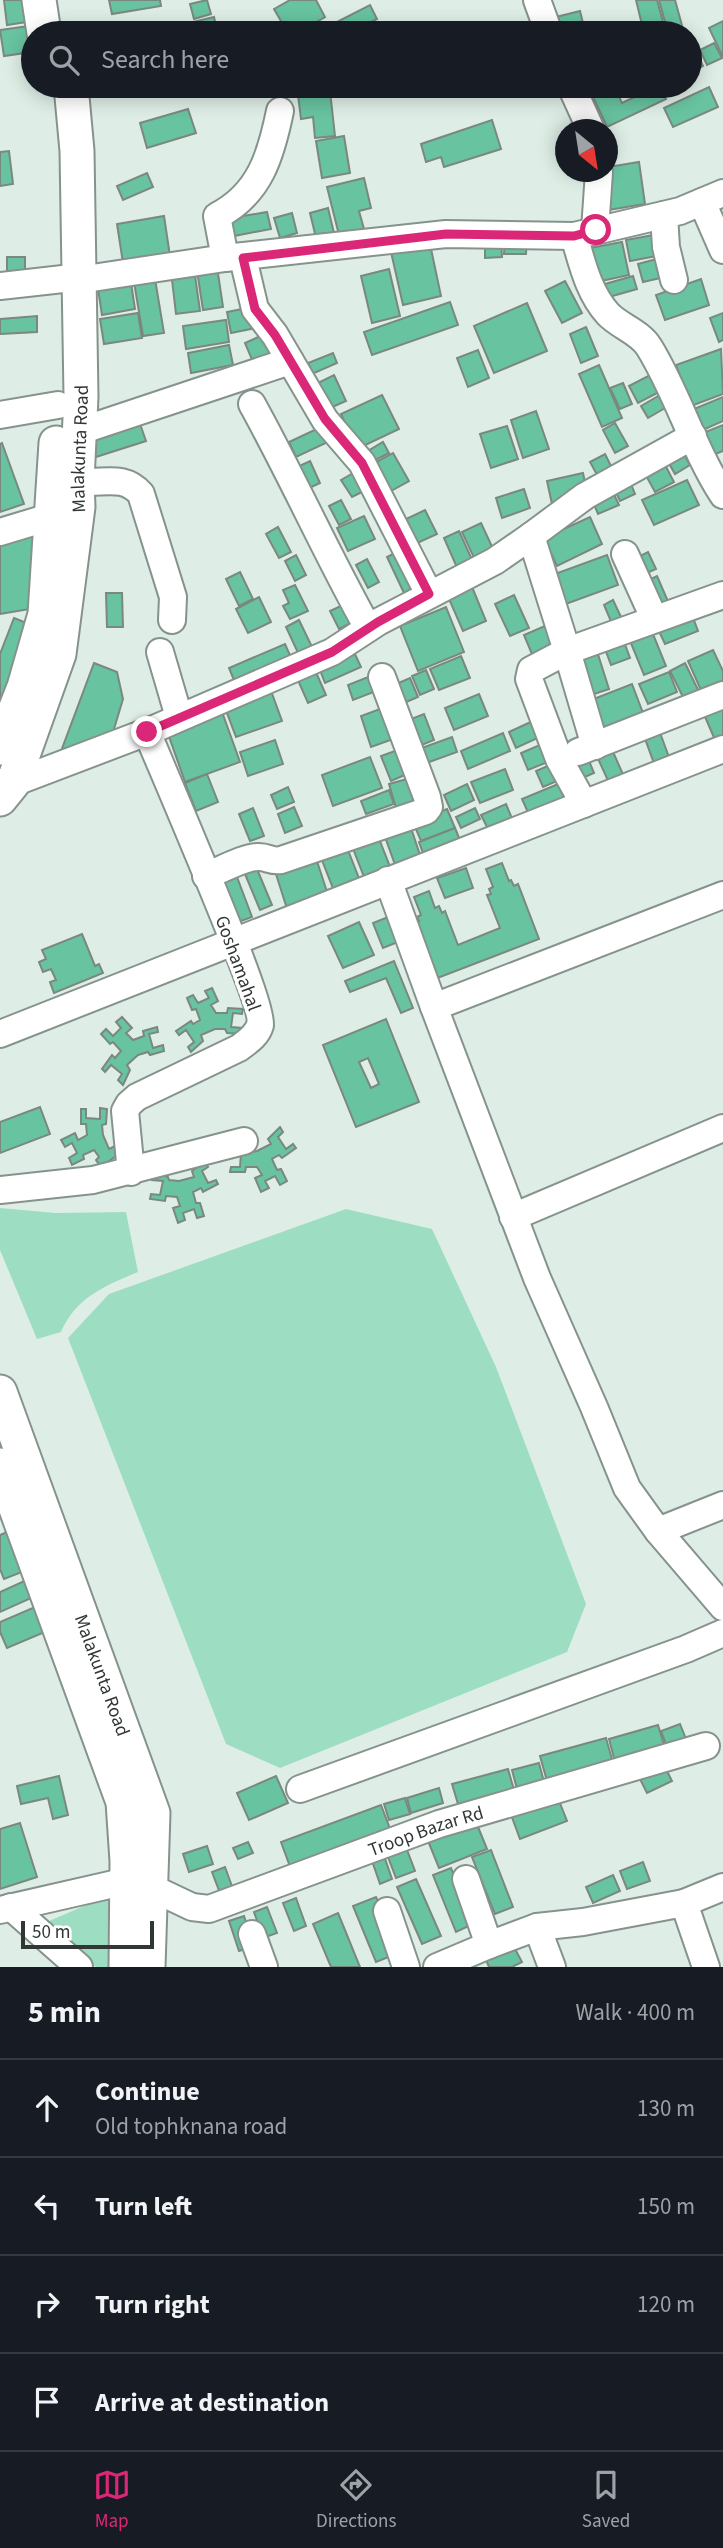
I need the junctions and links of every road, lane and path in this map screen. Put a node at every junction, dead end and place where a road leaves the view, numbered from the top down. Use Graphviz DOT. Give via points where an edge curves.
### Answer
graph roads {
  1 [pos="39,0"];
  2 [pos="63,0"];
  3 [pos="537,0"];
  4 [pos="42,21"];
  5 [pos="66,21"];
  6 [pos="544,21"];
  7 [pos="51,98"];
  8 [pos="72,98"];
  9 [pos="576,98"];
  10 [pos="280,111"];
  11 [pos="586,119"];
  12 [pos="597,182"];
  13 [pos="712,198"];
  14 [pos="664,215"];
  15 [pos="585,233"];
  16 [pos="723,250"];
  17 [pos="234,258"];
  18 [pos="71,279"];
  19 [pos="674,280"];
  20 [pos="0,286"];
  21 [pos="290,361"];
  22 [pos="252,404"];
  23 [pos="0,415"];
  24 [pos="68,417"];
  25 [pos="693,436"];
  26 [pos="77,481"];
  27 [pos="723,495"];
  28 [pos="65,515"];
  29 [pos="0,532"];
  30 [pos="531,537"];
  31 [pos="625,554"];
  32 [pos="429,594"];
  33 [pos="723,595"];
  34 [pos="654,618"];
  35 [pos="172,620"];
  36 [pos="368,628"];
  37 [pos="567,651"];
  38 [pos="160,652"];
  39 [pos="383,677"];
  40 [pos="723,695"];
  41 [pos="179,717"];
  42 [pos="147,732"];
  43 [pos="595,746"];
  44 [pos="0,748"];
  45 [pos="723,749"];
  46 [pos="559,759"];
  47 [pos="4,788"];
  48 [pos="584,804"];
  49 [pos="206,876"];
  50 [pos="388,880"];
  51 [pos="723,895"];
  52 [pos="233,941"];
  53 [pos="434,1007"];
  54 [pos="0,1034"];
  55 [pos="723,1128"];
  56 [pos="244,1141"];
  57 [pos="131,1172"];
  58 [pos="0,1189"];
  59 [pos="513,1217"];
  60 [pos="0,1392"];
  61 [pos="0,1465"];
  62 [pos="723,1505"];
  63 [pos="659,1531"];
  64 [pos="723,1607"];
  65 [pos="723,1633"];
  66 [pos="706,1746"];
  67 [pos="300,1789"];
  68 [pos="466,1879"];
  69 [pos="139,1885"];
  70 [pos="723,1888"];
  71 [pos="684,1903"];
  72 [pos="5,1908"];
  73 [pos="387,1912"];
  74 [pos="537,1927"];
  75 [pos="252,1934"];
  76 [pos="489,1945"];
  77 [pos="79,1967"];
  78 [pos="126,1967"];
  79 [pos="148,1967"];
  80 [pos="264,1967"];
  81 [pos="406,1967"];
  82 [pos="437,1967"];
  83 [pos="552,1967"];
  84 [pos="706,1967"];
  1 -- 4 [label="main road"];
  2 -- 5 [label="main road"];
  3 -- 6 [label="street"];
  7 -- 18 [label="main road"];
  8 -- 18 [label="main road, Malakunta Road" via="77,151"];
  9 -- 11 [label="street"];
  10 -- 17 [label="street" via="273,146 256,185 234,208 217,216"];
  12 -- 15 [label="street"];
  13 -- 14 [label="street"];
  13 -- 16 [label="street"];
  14 -- 15 [label="street"];
  14 -- 19 [label="street"];
  15 -- 17 [label="street" via="446,234"];
  15 -- 25 [label="street" via="587,281 608,314 647,342"];
  17 -- 18 [label="street"];
  17 -- 21 [label="street" via="255,309"];
  18 -- 20 [label="street"];
  18 -- 24 [label="main road, Malakunta Road"];
  21 -- 24 [label="street" via="92,427"];
  21 -- 32 [label="street" via="325,419 362,463"];
  22 -- 36 [label="street"];
  23 -- 24 [label="street"];
  24 -- 26 [label="main road, Malakunta Road"];
  24 -- 28 [label="main road"];
  25 -- 27 [label="street"];
  25 -- 30 [label="street" via="585,496"];
  26 -- 28 [label="main road, Malakunta Road"];
  26 -- 35 [label="street" via="121,481 141,494 173,597"];
  28 -- 29 [label="street"];
  28 -- 44 [label="main road" via="45,614"];
  28 -- 47 [label="main road, Malakunta Road" via="59,654"];
  30 -- 32 [label="street"];
  30 -- 37 [label="street"];
  31 -- 34 [label="street"];
  32 -- 36 [label="street"];
  33 -- 34 [label="street"];
  34 -- 37 [label="street"];
  36 -- 41 [label="street" via="332,652"];
  37 -- 43 [label="street"];
  37 -- 46 [label="street" via="531,670 529,679"];
  38 -- 41 [label="street"];
  39 -- 49 [label="street" via="429,803 426,811 281,860 249,858"];
  40 -- 43 [label="street"];
  41 -- 42 [label="street"];
  42 -- 47 [label="street"];
  42 -- 49 [label="street, Goshamahal"];
  43 -- 46 [label="street"];
  45 -- 48 [label="street"];
  46 -- 48 [label="street"];
  48 -- 50 [label="street"];
  49 -- 52 [label="street, Goshamahal"];
  50 -- 52 [label="street"];
  50 -- 53 [label="street"];
  51 -- 53 [label="street"];
  52 -- 54 [label="street"];
  52 -- 57 [label="street, Goshamahal" via="261,1024 254,1038 239,1048 129,1104 125,1111"];
  53 -- 59 [label="street"];
  55 -- 59 [label="street"];
  56 -- 57 [label="street"];
  57 -- 58 [label="street"];
  59 -- 63 [label="street" via="627,1488"];
  60 -- 69 [label="main road, Malakunta Road" via="153,1813"];
  61 -- 69 [label="main road" via="123,1802"];
  62 -- 63 [label="street"];
  63 -- 64 [label="street"];
  65 -- 67 [label="street"];
  66 -- 69 [label="street, Troop Bazar Rd" via="439,1824 209,1909 192,1907"];
  68 -- 76 [label="street"];
  69 -- 72 [label="street"];
  69 -- 78 [label="main road"];
  69 -- 79 [label="main road, Malakunta Road"];
  70 -- 71 [label="street"];
  71 -- 74 [label="street"];
  71 -- 84 [label="street"];
  72 -- 77 [label="street"];
  73 -- 81 [label="street"];
  74 -- 76 [label="street"];
  74 -- 83 [label="street"];
  75 -- 80 [label="street"];
  76 -- 82 [label="street"];
}
